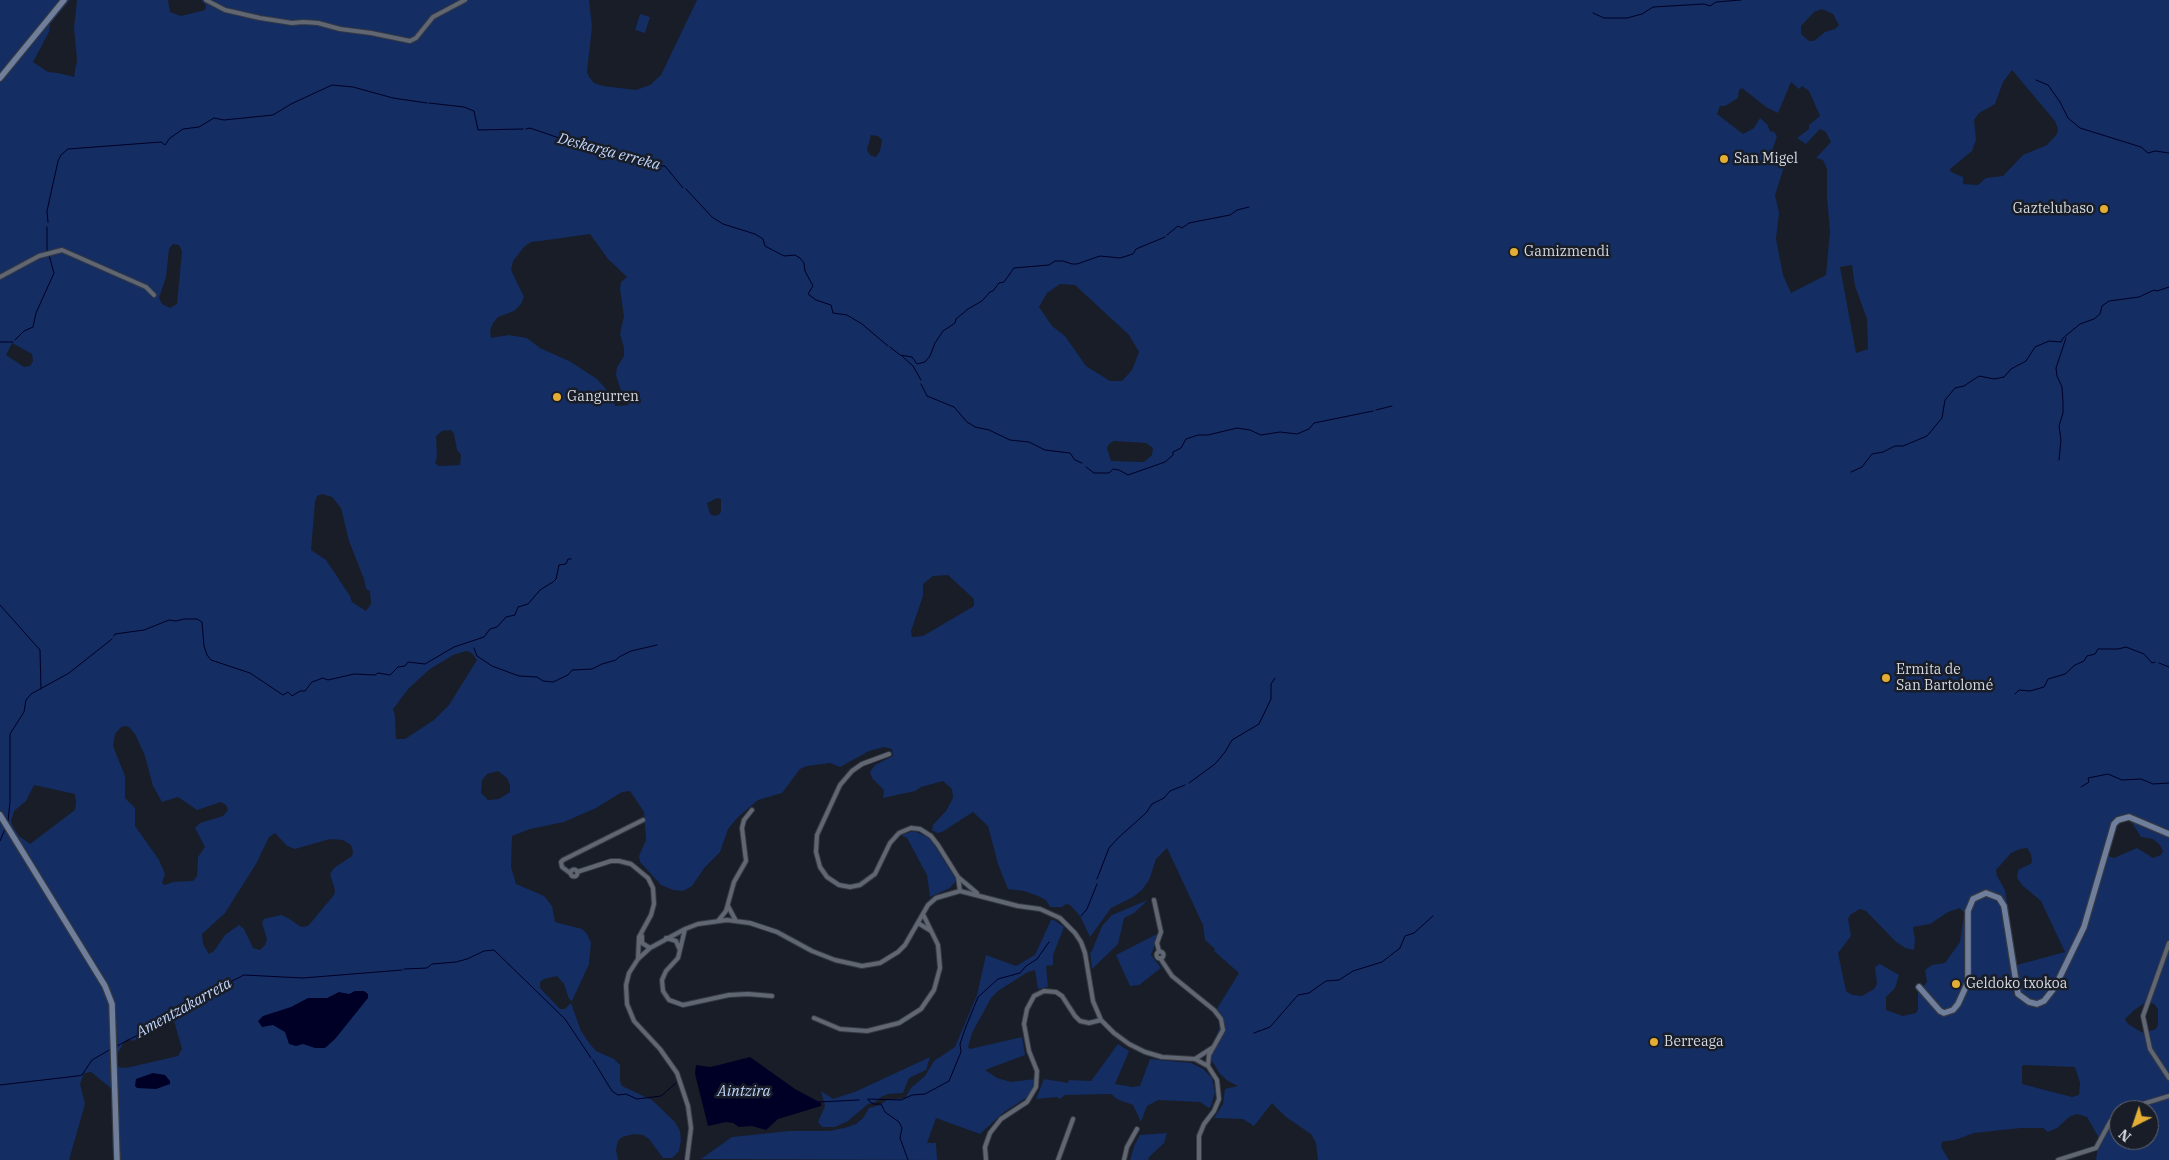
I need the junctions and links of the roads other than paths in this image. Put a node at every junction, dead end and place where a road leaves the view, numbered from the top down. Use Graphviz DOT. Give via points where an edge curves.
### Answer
graph roads {
  1 [pos="64,0"];
  2 [pos="206,0"];
  3 [pos="465,0"];
  4 [pos="0,78"];
  5 [pos="0,277"];
  6 [pos="154,295"];
  7 [pos="889,754"];
  8 [pos="752,810"];
  9 [pos="0,815"];
  10 [pos="643,820"];
  11 [pos="2169,834"];
  12 [pos="958,877"];
  13 [pos="960,891"];
  14 [pos="979,894"];
  15 [pos="1154,900"];
  16 [pos="728,912"];
  17 [pos="923,914"];
  18 [pos="727,920"];
  19 [pos="718,921"];
  20 [pos="736,921"];
  21 [pos="918,923"];
  22 [pos="685,929"];
  23 [pos="676,934"];
  24 [pos="934,935"];
  25 [pos="666,938"];
  26 [pos="681,940"];
  27 [pos="676,941"];
  28 [pos="2169,942"];
  29 [pos="640,944"];
  30 [pos="650,948"];
  31 [pos="680,949"];
  32 [pos="644,953"];
  33 [pos="638,959"];
  34 [pos="1919,987"];
  35 [pos="772,996"];
  36 [pos="814,1018"];
  37 [pos="1101,1020"];
  38 [pos="1212,1048"];
  39 [pos="1195,1059"];
  40 [pos="1208,1066"];
  41 [pos="2169,1078"];
  42 [pos="2169,1096"];
  43 [pos="2156,1100"];
  44 [pos="1073,1120"];
  45 [pos="2109,1124"];
  46 [pos="1138,1129"];
  47 [pos="1199,1158"];
  48 [pos="117,1160"];
  49 [pos="688,1160"];
  50 [pos="986,1160"];
  51 [pos="1058,1160"];
  52 [pos="1124,1160"];
  53 [pos="1193,1160"];
  54 [pos="2058,1160"];
  1 -- 4 [label="street"];
  2 -- 3 [label="street" via="231,12 260,18 292,24 318,23 410,41 434,17"];
  5 -- 6 [label="street" via="39,256 62,250 146,287"];
  7 -- 12 [label="street" via="852,770 840,785 817,835 816,852 820,867 839,885 860,885 875,874 898,833 915,828 931,836"];
  8 -- 16 [label="street" via="742,828 746,861 734,882 727,904"];
  9 -- 48 [label="street" via="105,986 112,1004"];
  10 -- 29 [label="street" via="561,862 562,867 575,876 577,872 611,861 631,864 642,872 653,888 654,902 638,942"];
  11 -- 34 [label="street" via="2129,817 2114,824 2084,927 2055,987 2044,1001 2037,1004 2029,1002 2018,994 2004,906 1999,898 1986,893 1973,899 1968,911 1968,982 1958,1004 1944,1013"];
  12 -- 13 [label="street"];
  12 -- 14 [label="street"];
  13 -- 14 [label="street"];
  13 -- 17 [label="street" via="936,898"];
  14 -- 37 [label="street" via="999,902 1040,909 1060,918 1076,933 1085,953 1089,983"];
  15 -- 38 [label="street" via="1161,932 1156,954 1172,976 1218,1013 1222,1030"];
  16 -- 18 [label="street"];
  16 -- 19 [label="street"];
  16 -- 20 [label="street"];
  17 -- 21 [label="street"];
  17 -- 24 [label="street"];
  18 -- 19 [label="street"];
  18 -- 20 [label="street"];
  19 -- 22 [label="street"];
  20 -- 21 [label="street" via="778,932 812,951 862,966 880,963 898,952"];
  21 -- 24 [label="street"];
  22 -- 23 [label="street"];
  22 -- 26 [label="street"];
  23 -- 25 [label="street"];
  23 -- 26 [label="street"];
  23 -- 27 [label="street"];
  24 -- 36 [label="street" via="940,957 938,979 928,1000 912,1016 866,1031 840,1029"];
  25 -- 27 [label="street"];
  25 -- 30 [label="street"];
  26 -- 31 [label="street"];
  27 -- 31 [label="street"];
  28 -- 41 [label="street" via="2143,1016 2150,1049"];
  29 -- 30 [label="street"];
  29 -- 32 [label="street"];
  29 -- 33 [label="street"];
  30 -- 32 [label="street"];
  31 -- 35 [label="street" via="678,958 662,980 663,991 672,1002 683,1005 729,995"];
  32 -- 33 [label="street"];
  33 -- 49 [label="street" via="626,985 627,1004 634,1021 677,1073 688,1106 691,1128"];
  37 -- 39 [label="street" via="1128,1044 1145,1052 1162,1057"];
  37 -- 50 [label="street" via="1080,1021 1056,992 1034,996 1024,1024 1028,1051 1037,1071 1036,1088 1027,1102 1001,1119 990,1133 985,1147"];
  38 -- 39 [label="street"];
  38 -- 40 [label="street"];
  39 -- 40 [label="street"];
  40 -- 47 [label="street" via="1217,1080 1219,1099 1201,1130"];
  42 -- 43 [label="street"];
  44 -- 51 [label="street"];
  45 -- 54 [label="street" via="2096,1148"];
  46 -- 52 [label="street" via="1127,1147"];
  47 -- 53 [label="street"];
}
